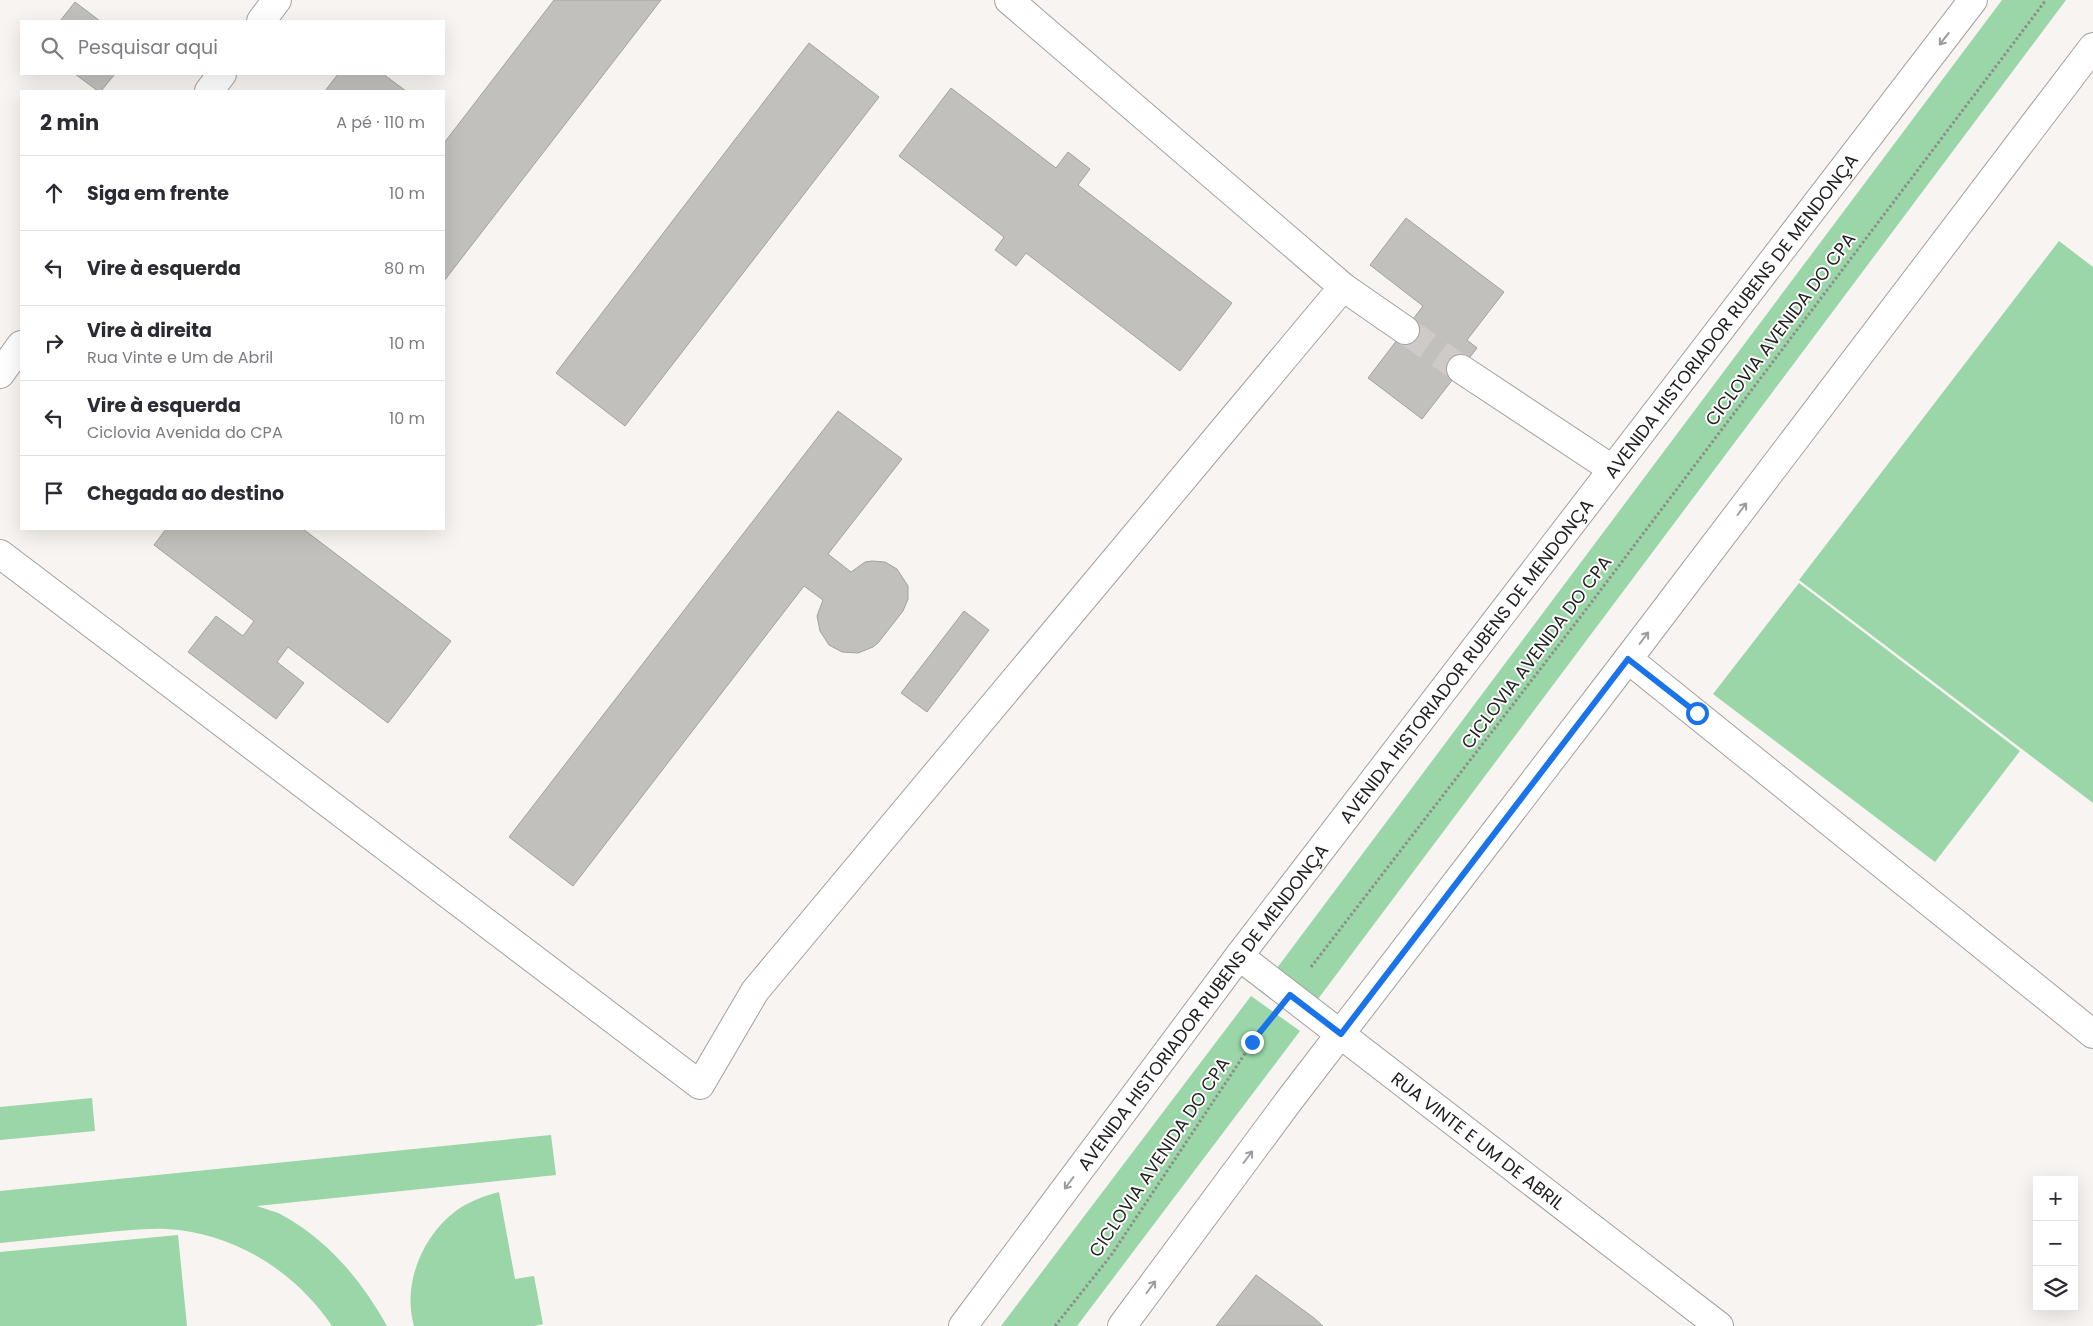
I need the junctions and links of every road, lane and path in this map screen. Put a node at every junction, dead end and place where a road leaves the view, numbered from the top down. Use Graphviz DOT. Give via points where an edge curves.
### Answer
graph roads {
  1 [pos="277,0"];
  2 [pos="1009,0"];
  3 [pos="1973,0"];
  4 [pos="2046,0"];
  5 [pos="262,20"];
  6 [pos="2093,47"];
  7 [pos="221,75"];
  8 [pos="210,90"];
  9 [pos="1343,287"];
  10 [pos="1405,330"];
  11 [pos="20,346"];
  12 [pos="1460,369"];
  13 [pos="0,374"];
  14 [pos="1612,469"];
  15 [pos="0,554"];
  16 [pos="1628,659"];
  17 [pos="1239,956"];
  18 [pos="1290,995"];
  19 [pos="1341,1034"];
  20 [pos="2093,1034"];
  21 [pos="962,1326"];
  22 [pos="1056,1326"];
  23 [pos="1122,1326"];
  24 [pos="1719,1326"];
  1 -- 5 [label="main road"];
  2 -- 9 [label="main road"];
  3 -- 14 [label="main road, AVENIDA HISTORIADOR RUBENS DE MENDONÇA, one-way"];
  4 -- 18 [label="path, CICLOVIA AVENIDA DO CPA"];
  16 -- 6 [label="main road, one-way"];
  7 -- 8 [label="main road"];
  9 -- 10 [label="main road"];
  9 -- 15 [label="main road" via="755,991 700,1085"];
  11 -- 13 [label="main road"];
  12 -- 14 [label="main road"];
  14 -- 17 [label="main road, AVENIDA HISTORIADOR RUBENS DE MENDONÇA"];
  16 -- 19 [label="main road"];
  16 -- 20 [label="main road"];
  17 -- 18 [label="main road, RUA VINTE E UM DE ABRIL"];
  17 -- 21 [label="main road, AVENIDA HISTORIADOR RUBENS DE MENDONÇA, one-way"];
  18 -- 19 [label="main road, RUA VINTE E UM DE ABRIL"];
  18 -- 22 [label="path, CICLOVIA AVENIDA DO CPA" via="1252,1042 1112,1254"];
  23 -- 19 [label="main road, one-way"];
  19 -- 24 [label="main road, RUA VINTE E UM DE ABRIL"];
}
